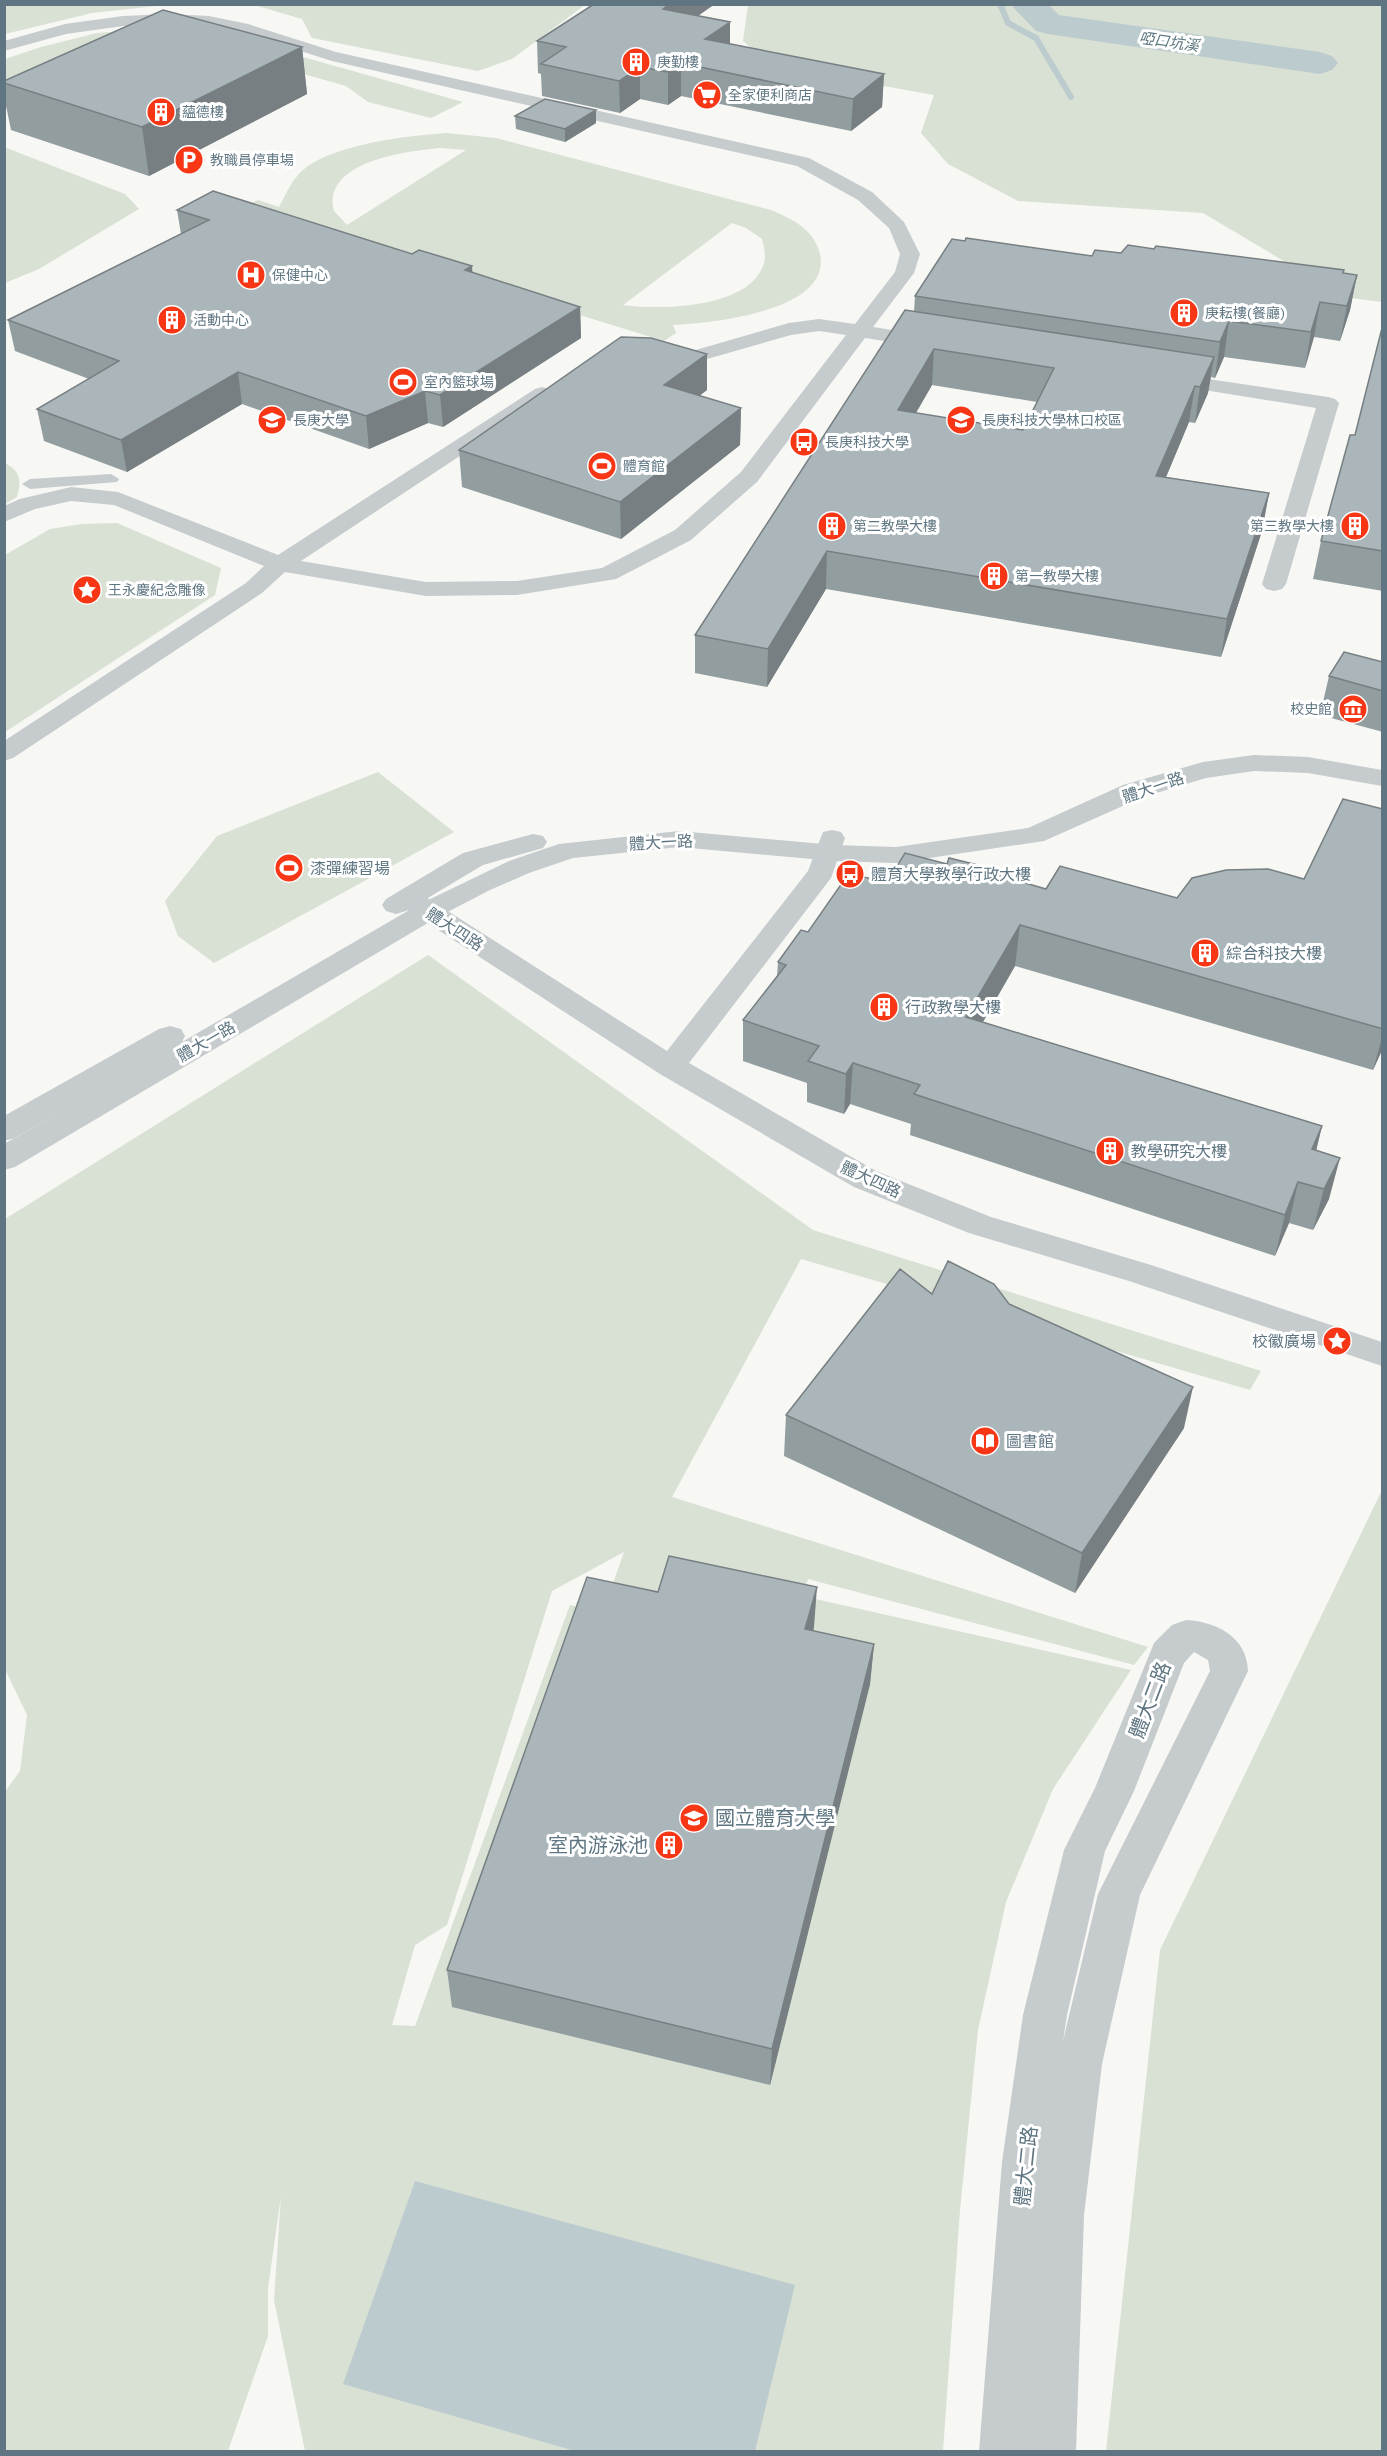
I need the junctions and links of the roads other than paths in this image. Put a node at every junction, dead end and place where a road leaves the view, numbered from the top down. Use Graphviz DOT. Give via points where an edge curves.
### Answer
graph roads {
  1 [pos="4,46"];
  2 [pos="858,332"];
  3 [pos="952,346"];
  4 [pos="646,366"];
  5 [pos="1152,376"];
  6 [pos="562,380"];
  7 [pos="111,479"];
  8 [pos="30,484"];
  9 [pos="4,515"];
  10 [pos="279,564"];
  11 [pos="1274,584"];
  12 [pos="4,753"];
  13 [pos="1383,763"];
  14 [pos="1383,778"];
  15 [pos="830,845"];
  16 [pos="418,905"];
  17 [pos="670,1067"];
  18 [pos="4,1130"];
  19 [pos="4,1159"];
  20 [pos="1383,1354"];
  21 [pos="1004,2451"];
  22 [pos="1051,2451"];
  1 -- 2 [label="street" via="65,29 123,21 209,21 332,56 803,162 865,196 897,226 910,254 904,273"];
  2 -- 3 [label="street"];
  2 -- 4 [label="street" via="819,326 789,329 666,365"];
  2 -- 10 [label="street" via="749,477 684,535 608,574 517,588 426,589"];
  5 -- 11 [label="street" via="1328,403"];
  6 -- 10 [label="street"];
  7 -- 8 [label="street"];
  9 -- 10 [label="street" via="28,504 71,494 118,499"];
  10 -- 12 [label="street" via="254,588"];
  13 -- 15 [label="street, 體大一路" via="1305,750 1249,750 1184,757 1126,776 1024,821 968,832"];
  14 -- 15 [label="street, 體大一路" via="1308,765 1244,765 1203,771 1133,791 1034,835 896,855"];
  15 -- 16 [label="street, 體大一路" via="687,822 567,833 473,859"];
  15 -- 17 [label="street" via="821,872"];
  16 -- 17 [label="street, 體大四路"];
  16 -- 18 [label="street, 體大一路"];
  16 -- 19 [label="street, 體大一路"];
  17 -- 20 [label="street, 體大四路" via="865,1179 980,1225 1140,1273"];
  21 -- 22 [label="street, 體大二路" via="1025,2162 1045,2015 1085,1850 1114,1791 1168,1654 1186,1636 1201,1636 1214,1641 1223,1651 1230,1661 1229,1671 1119,1894 1080,2064 1061,2215"];
}
